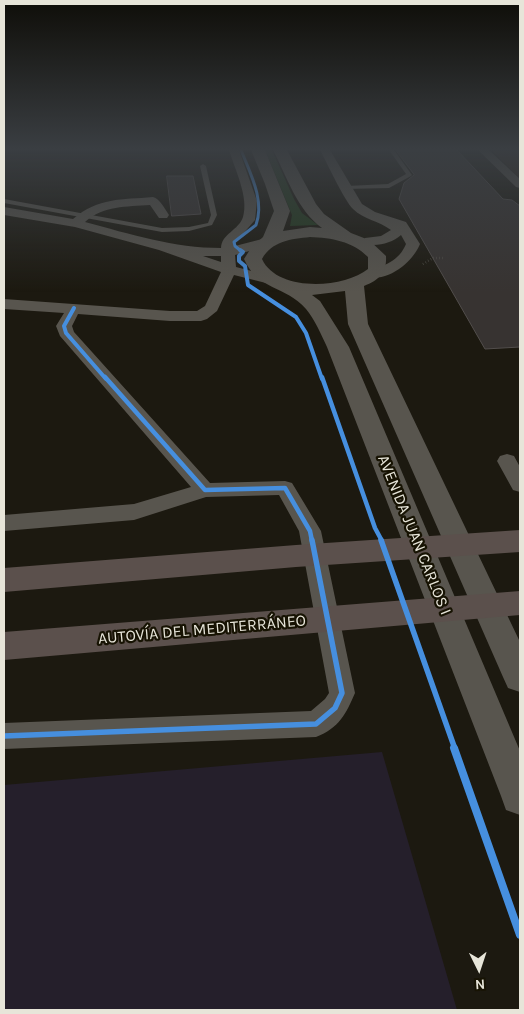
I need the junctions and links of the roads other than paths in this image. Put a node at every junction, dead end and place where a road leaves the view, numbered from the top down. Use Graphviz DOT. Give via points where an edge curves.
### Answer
graph roads {
  1 [pos="210,197"];
  2 [pos="250,197"];
  3 [pos="277,197"];
  4 [pos="304,197"];
  5 [pos="352,197"];
  6 [pos="4,201"];
  7 [pos="4,211"];
  8 [pos="163,214"];
  9 [pos="81,219"];
  10 [pos="386,220"];
  11 [pos="345,236"];
  12 [pos="269,240"];
  13 [pos="370,241"];
  14 [pos="164,247"];
  15 [pos="229,252"];
  16 [pos="229,270"];
  17 [pos="373,274"];
  18 [pos="282,283"];
  19 [pos="354,284"];
  20 [pos="4,304"];
  21 [pos="74,308"];
  22 [pos="506,461"];
  23 [pos="520,485"];
  24 [pos="206,490"];
  25 [pos="4,523"];
  26 [pos="520,541"];
  27 [pos="4,580"];
  28 [pos="520,603"];
  29 [pos="4,646"];
  30 [pos="520,677"];
  31 [pos="4,736"];
  32 [pos="520,796"];
  1 -- 9 [label="lane" via="214,215 210,224 189,229 162,230"];
  2 -- 15 [label="street" via="249,220 228,242"];
  3 -- 12 [label="street" via="282,211"];
  4 -- 11 [label="street" via="318,217"];
  5 -- 10 [label="street" via="357,206"];
  6 -- 9 [label="lane"];
  7 -- 9 [label="street"];
  8 -- 9 [label="street" via="153,201 110,204 91,210"];
  9 -- 14 [label="street"];
  10 -- 13 [label="street" via="398,229 395,234"];
  10 -- 17 [label="street" via="401,225 413,244 410,254 393,267"];
  11 -- 12 [label="street" via="310,232"];
  11 -- 17 [label="street" via="368,245 377,256 377,268"];
  12 -- 15 [label="street"];
  12 -- 18 [label="street, AVENIDA JUAN CARLOS I" via="257,250 253,259 259,271"];
  14 -- 15 [label="street"];
  14 -- 16 [label="street"];
  15 -- 16 [label="street"];
  16 -- 18 [label="street"];
  16 -- 21 [label="street" via="212,308 201,316"];
  17 -- 19 [label="street"];
  18 -- 19 [label="street" via="326,289"];
  18 -- 32 [label="street, AVENIDA JUAN CARLOS I" via="313,305 338,347"];
  19 -- 30 [label="street" via="358,324"];
  20 -- 21 [label="street"];
  21 -- 24 [label="street" via="64,326 66,333"];
  22 -- 23 [label="street"];
  24 -- 25 [label="street" via="134,512"];
  24 -- 31 [label="street" via="285,488 310,531 342,693 335,708 316,724"];
  26 -- 27 [label="highway"];
  28 -- 29 [label="highway, AUTOVÍA DEL MEDITERRÁNEO"];
}
